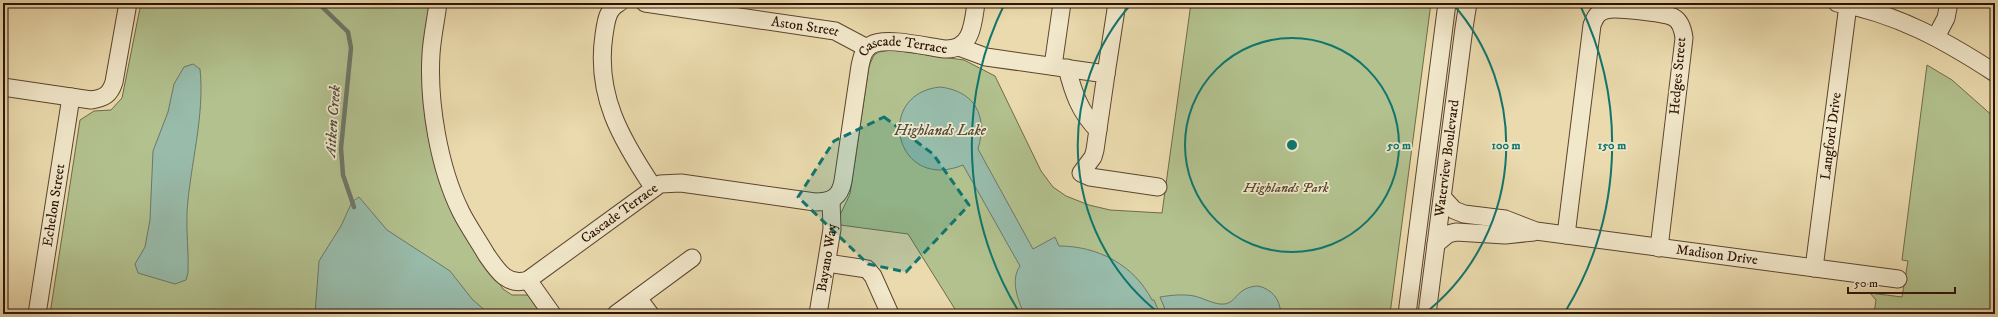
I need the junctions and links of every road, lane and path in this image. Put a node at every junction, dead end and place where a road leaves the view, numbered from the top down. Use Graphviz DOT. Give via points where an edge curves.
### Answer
graph roads {
  1 [pos="128,3"];
  2 [pos="438,3"];
  3 [pos="619,3"];
  4 [pos="645,3"];
  5 [pos="976,3"];
  6 [pos="1062,3"];
  7 [pos="1118,3"];
  8 [pos="1447,3"];
  9 [pos="1468,3"];
  10 [pos="1949,3"];
  11 [pos="1843,4"];
  12 [pos="1936,37"];
  13 [pos="959,47"];
  14 [pos="867,48"];
  15 [pos="1955,49"];
  16 [pos="1060,67"];
  17 [pos="1995,73"];
  18 [pos="1106,74"];
  19 [pos="3,87"];
  20 [pos="1995,87"];
  21 [pos="71,97"];
  22 [pos="1098,130"];
  23 [pos="653,187"];
  24 [pos="1158,187"];
  25 [pos="1443,198"];
  26 [pos="831,200"];
  27 [pos="1536,231"];
  28 [pos="1566,235"];
  29 [pos="1436,244"];
  30 [pos="1659,248"];
  31 [pos="692,258"];
  32 [pos="827,263"];
  33 [pos="1814,268"];
  34 [pos="1898,279"];
  35 [pos="528,280"];
  36 [pos="638,298"];
  37 [pos="37,314"];
  38 [pos="552,314"];
  39 [pos="616,314"];
  40 [pos="650,314"];
  41 [pos="818,314"];
  42 [pos="890,314"];
  43 [pos="1407,314"];
  44 [pos="1427,314"];
  1 -- 21 [label="street" via="114,82 109,93 100,99 91,100"];
  2 -- 35 [label="street" via="431,55 431,76 437,135 451,185 461,212 496,267 506,279"];
  3 -- 23 [label="street" via="611,8 608,14 604,38 603,65 607,100 620,134"];
  4 -- 14 [label="street, Aston Street" via="835,31"];
  5 -- 13 [label="street, Cascade Terrace" via="972,30 967,41"];
  6 -- 16 [label="street"];
  7 -- 18 [label="street"];
  8 -- 43 [label="street, Waterview Boulevard"];
  9 -- 25 [label="street, Waterview Boulevard"];
  10 -- 12 [label="street" via="1946,18"];
  11 -- 12 [label="street" via="1875,11"];
  11 -- 33 [label="street, Langford Drive"];
  12 -- 15 [label="street"];
  13 -- 14 [label="street, Cascade Terrace" via="945,49 883,41"];
  13 -- 16 [label="street" via="978,55"];
  14 -- 26 [label="street, Cascade Terrace" via="860,66 842,187 836,198"];
  15 -- 17 [label="street"];
  15 -- 20 [label="street"];
  16 -- 18 [label="street"];
  16 -- 22 [label="street" via="1088,121"];
  18 -- 22 [label="street"];
  19 -- 21 [label="street"];
  21 -- 37 [label="street, Echelon Street"];
  22 -- 24 [label="street" via="1093,156 1081,173 1090,177"];
  23 -- 26 [label="street, Cascade Terrace" via="675,182 816,202"];
  23 -- 35 [label="street, Cascade Terrace"];
  25 -- 27 [label="street, Madison Drive" via="1454,210 1464,214 1505,219"];
  25 -- 29 [label="street, Waterview Boulevard"];
  26 -- 32 [label="street, Bayano Way" via="832,229"];
  27 -- 28 [label="street, Madison Drive"];
  27 -- 29 [label="street, Madison Drive" via="1505,235 1456,232 1448,234"];
  28 -- 30 [label="street, Madison Drive"];
  28 -- 30 [label="street, Hedges Street" via="1592,25 1596,15 1605,10 1624,10 1674,17 1682,26 1684,38"];
  29 -- 44 [label="street, Waterview Boulevard"];
  30 -- 33 [label="street, Madison Drive"];
  31 -- 36 [label="street"];
  32 -- 41 [label="street, Bayano Way"];
  32 -- 42 [label="street" via="867,269 873,276"];
  33 -- 34 [label="street, Madison Drive"];
  35 -- 38 [label="street"];
  36 -- 39 [label="street"];
  36 -- 40 [label="street"];
}
